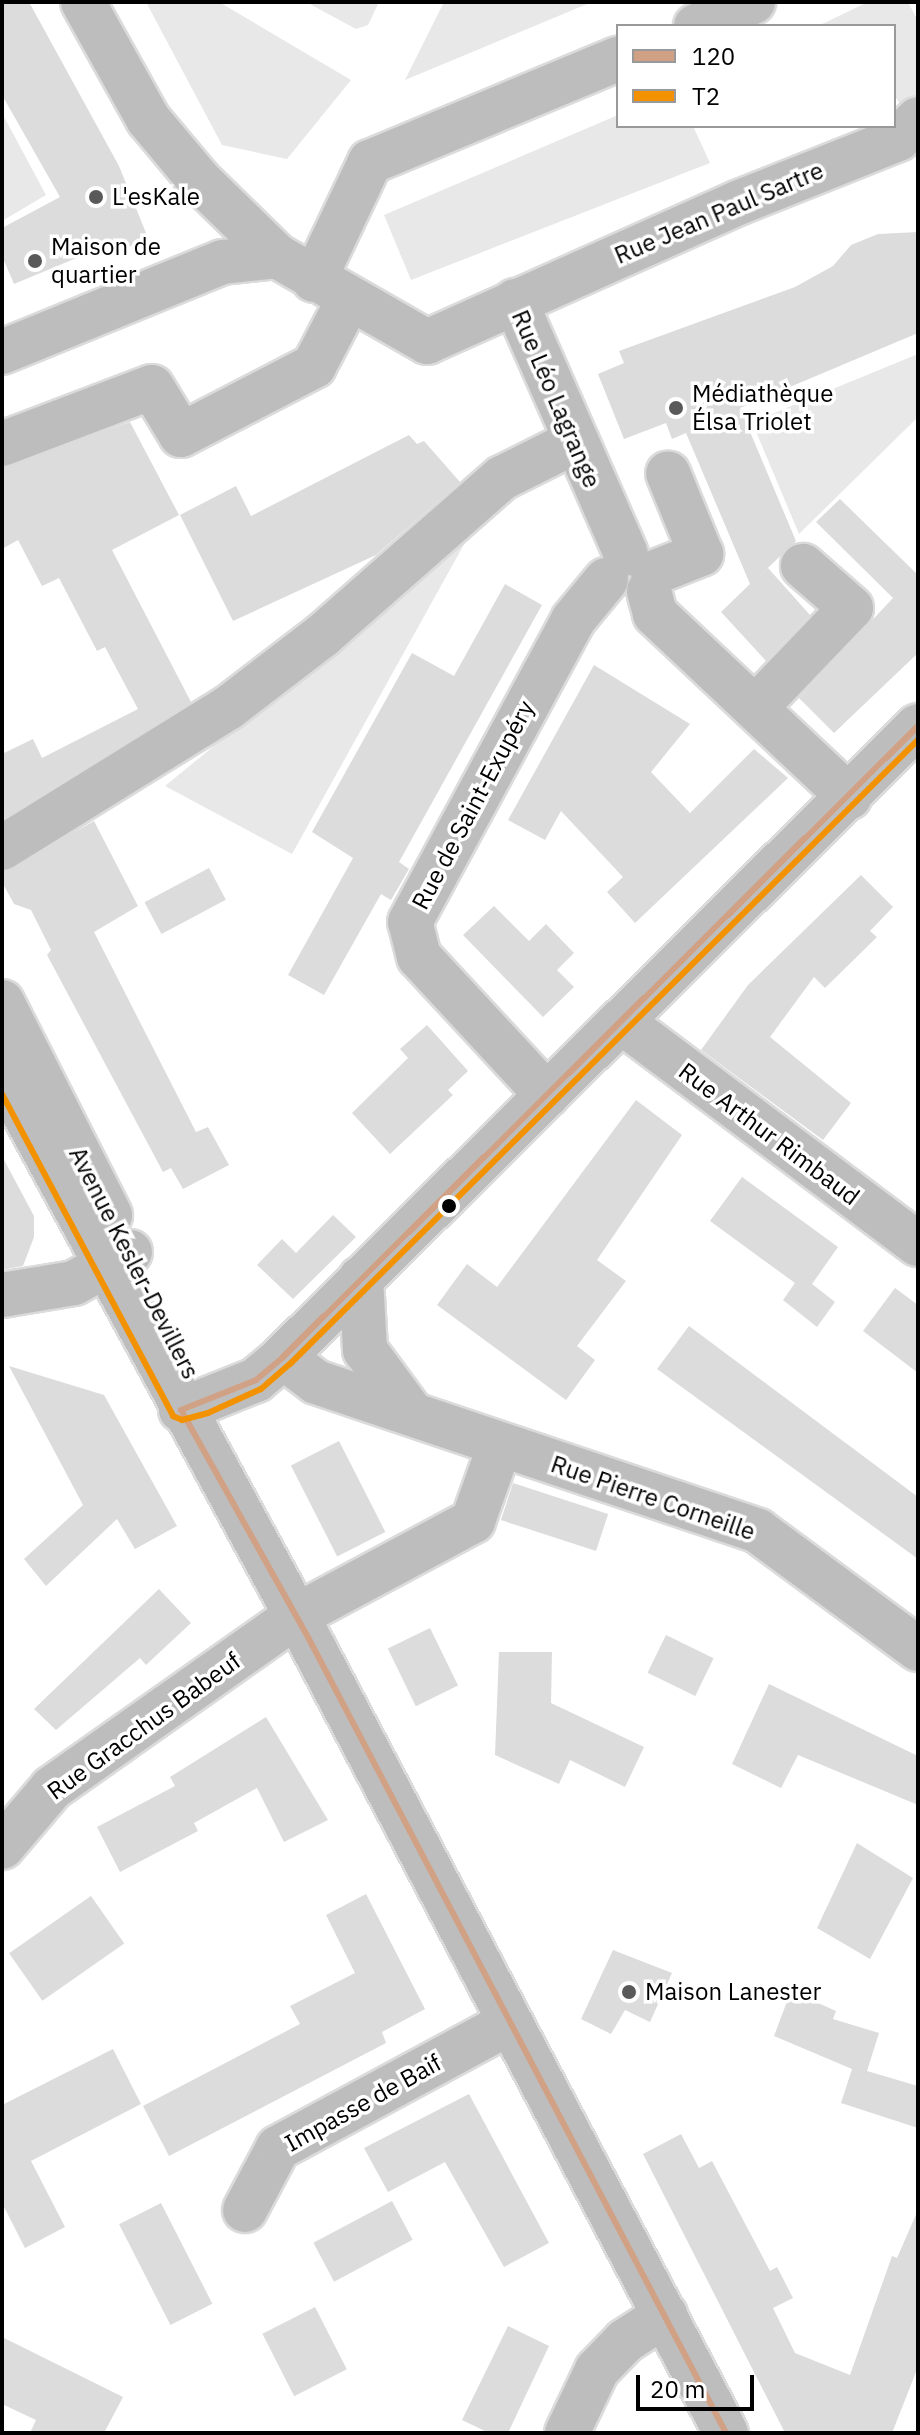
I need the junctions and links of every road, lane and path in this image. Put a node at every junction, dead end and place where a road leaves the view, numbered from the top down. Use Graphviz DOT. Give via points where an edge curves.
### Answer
graph roads {
  1 [pos="753,2"];
  2 [pos="84,3"];
  3 [pos="701,24"];
  4 [pos="616,60"];
  5 [pos="914,131"];
  6 [pos="277,256"];
  7 [pos="331,290"];
  8 [pos="515,301"];
  9 [pos="2,352"];
  10 [pos="576,441"];
  11 [pos="2,444"];
  12 [pos="668,473"];
  13 [pos="803,566"];
  14 [pos="634,575"];
  15 [pos="756,707"];
  16 [pos="918,726"];
  17 [pos="849,797"];
  18 [pos="2,848"];
  19 [pos="2,1002"];
  20 [pos="622,1022"];
  21 [pos="2,1073"];
  22 [pos="547,1095"];
  23 [pos="918,1244"];
  24 [pos="117,1259"];
  25 [pos="361,1278"];
  26 [pos="2,1295"];
  27 [pos="283,1357"];
  28 [pos="193,1407"];
  29 [pos="409,1410"];
  30 [pos="500,1445"];
  31 [pos="296,1616"];
  32 [pos="918,1649"];
  33 [pos="2,1847"];
  34 [pos="509,2023"];
  35 [pos="245,2210"];
  36 [pos="665,2315"];
  37 [pos="567,2433"];
  38 [pos="726,2433"];
  1 -- 3 [label="street"];
  2 -- 6 [label="street, Rue Léo Lagrange" via="148,119"];
  4 -- 7 [label="street" via="370,162"];
  5 -- 8 [label="street, Rue Jean Paul Sartre"];
  6 -- 7 [label="street, Rue Léo Lagrange"];
  6 -- 9 [label="street" via="223,262"];
  7 -- 8 [label="street, Rue Léo Lagrange" via="427,342"];
  7 -- 11 [label="street" via="314,366 181,435 152,387"];
  8 -- 10 [label="street, Rue Léo Lagrange"];
  10 -- 14 [label="street, Rue Léo Lagrange"];
  10 -- 18 [label="street" via="502,478 322,636 228,708"];
  12 -- 14 [label="street" via="701,554"];
  13 -- 15 [label="street" via="851,608"];
  14 -- 15 [label="street, Rue Léo Lagrange" via="655,614"];
  14 -- 22 [label="street, Rue de Saint-Exupéry" via="573,620 410,922 419,957"];
  15 -- 17 [label="street, Rue Léo Lagrange"];
  16 -- 17 [label="street"];
  17 -- 20 [label="street"];
  19 -- 24 [label="street, Avenue Kesler-Devillers"];
  20 -- 22 [label="street"];
  20 -- 23 [label="street, Rue Arthur Rimbaud"];
  21 -- 24 [label="street, Avenue Kesler-Devillers"];
  22 -- 25 [label="street"];
  24 -- 26 [label="street" via="74,1283"];
  24 -- 28 [label="street, Avenue Kesler-Devillers"];
  25 -- 27 [label="street"];
  25 -- 29 [label="street" via="365,1350"];
  27 -- 28 [label="street" via="256,1380"];
  27 -- 29 [label="street, Rue Pierre Corneille" via="316,1382"];
  28 -- 31 [label="street, Avenue Kesler-Devillers"];
  29 -- 30 [label="street, Rue Pierre Corneille"];
  30 -- 31 [label="street, Rue Gracchus Babeuf" via="473,1521"];
  30 -- 32 [label="street, Rue Pierre Corneille" via="758,1531"];
  31 -- 33 [label="street, Rue Gracchus Babeuf" via="52,1788"];
  31 -- 34 [label="street, Avenue Kesler-Devillers"];
  34 -- 35 [label="street, Impasse de Baif" via="278,2148"];
  34 -- 36 [label="street, Avenue Kesler-Devillers"];
  36 -- 37 [label="street" via="625,2341 597,2370"];
  36 -- 38 [label="street, Avenue Kesler-Devillers"];
}
